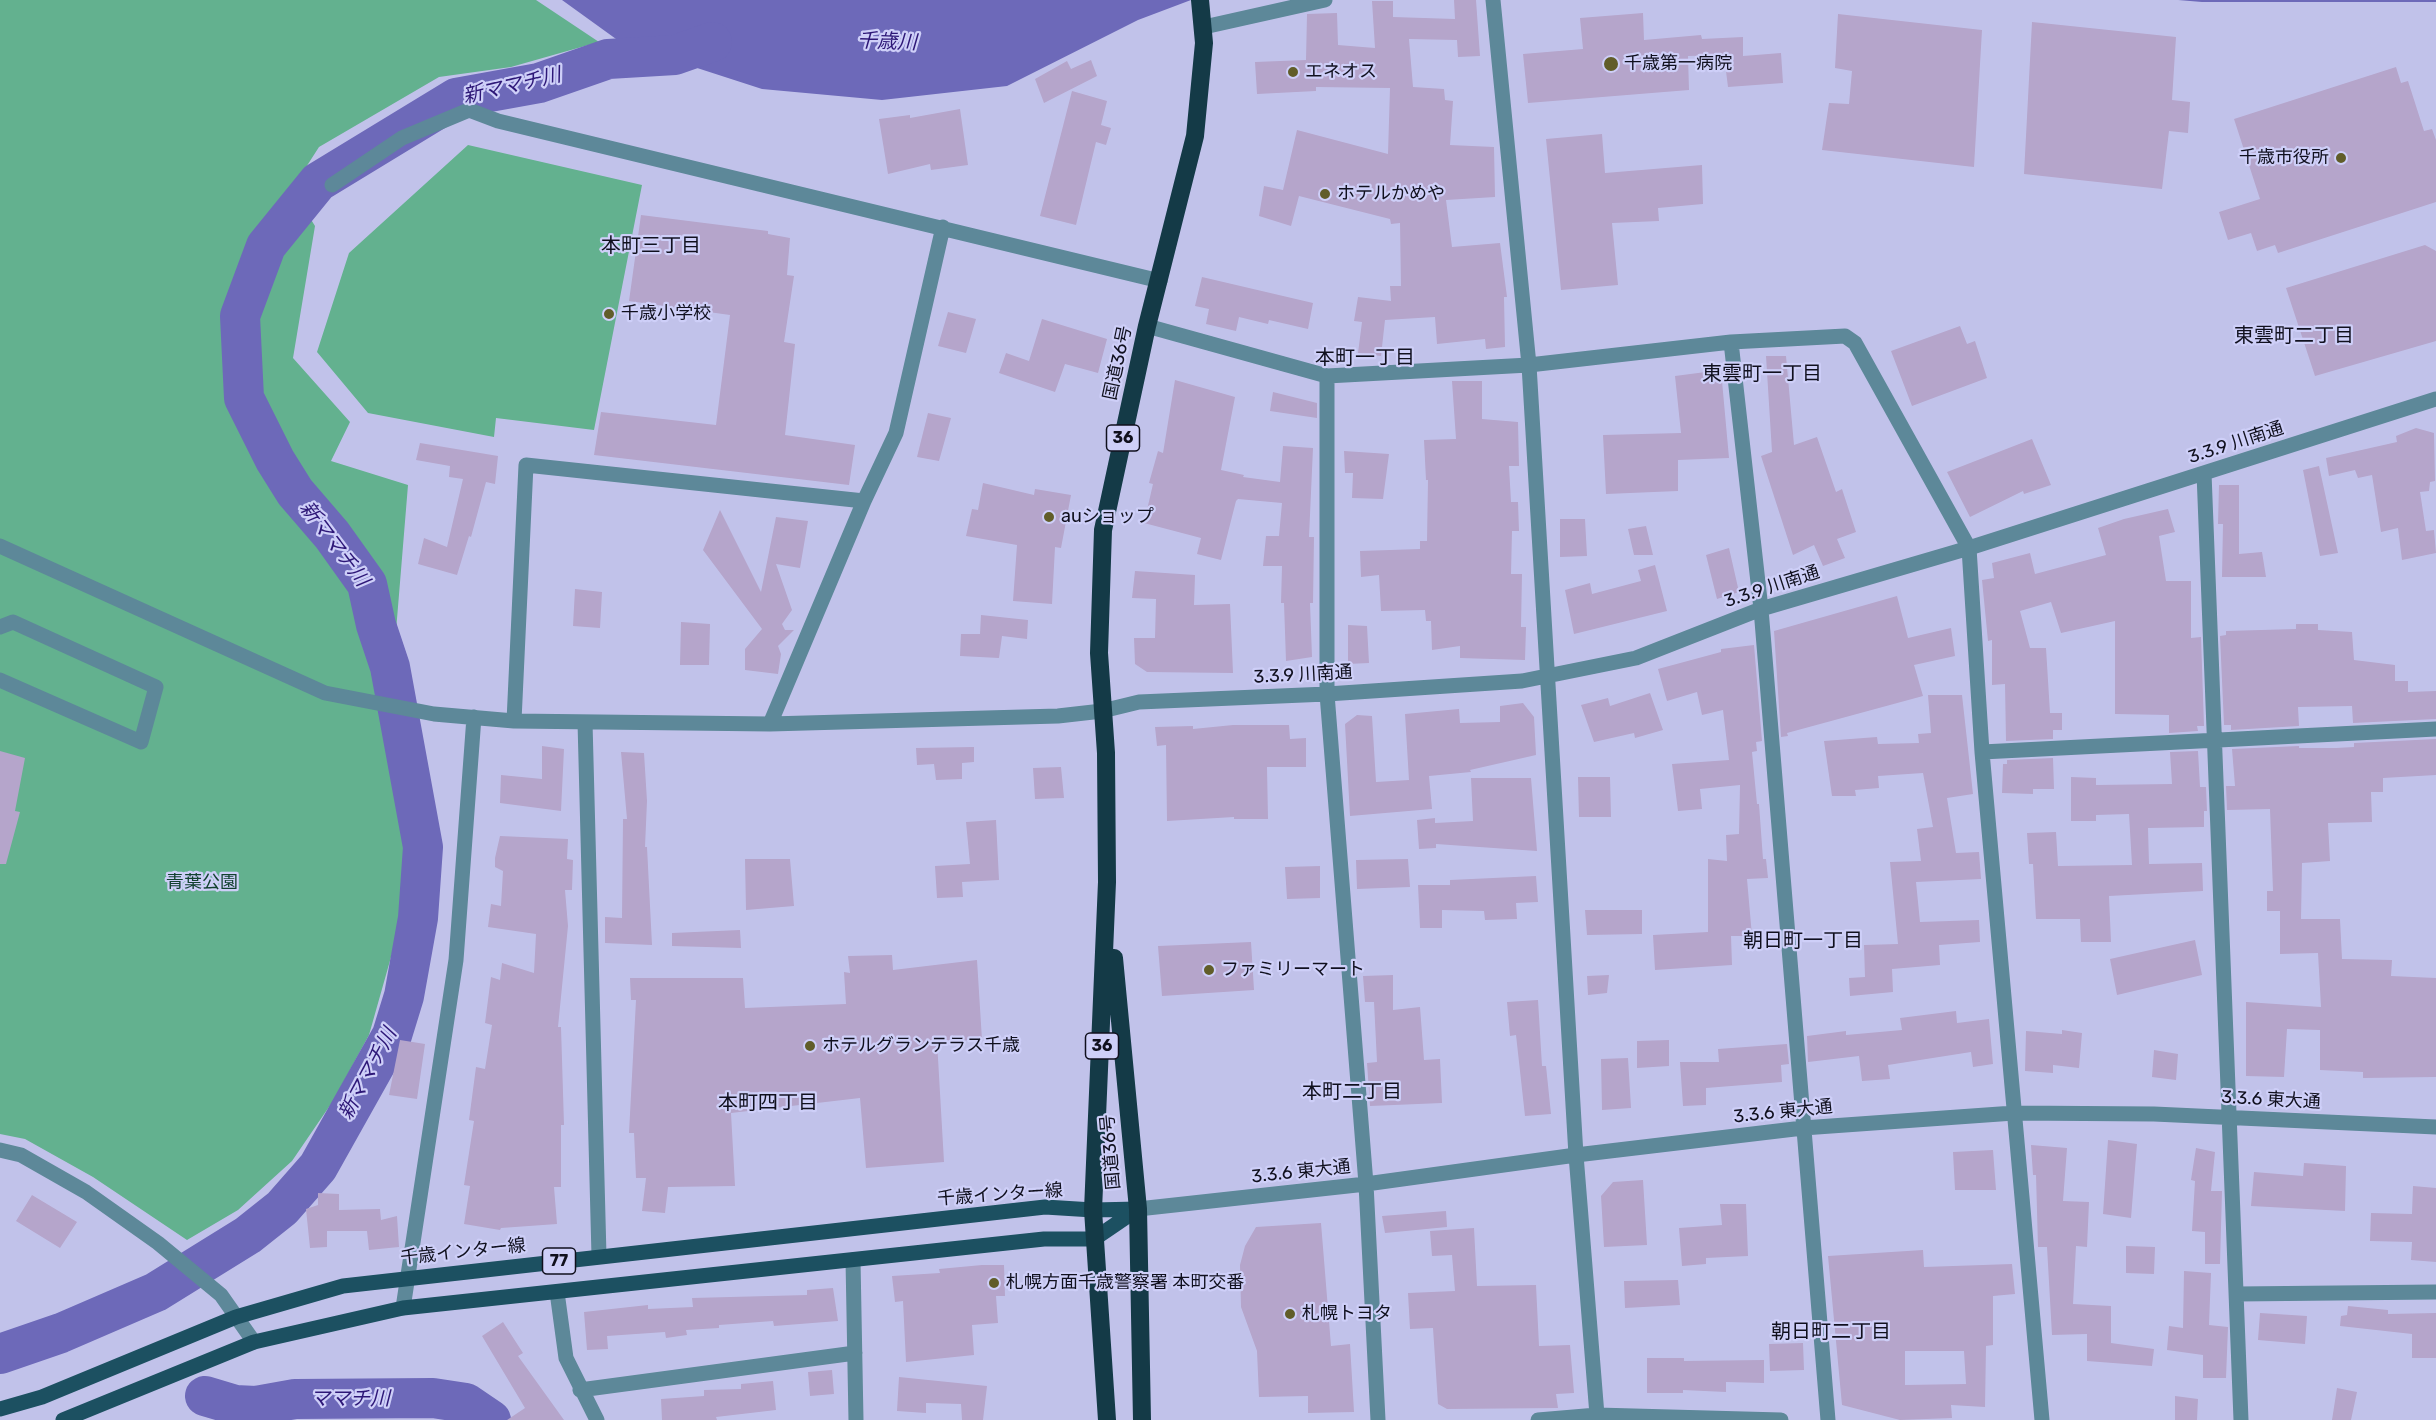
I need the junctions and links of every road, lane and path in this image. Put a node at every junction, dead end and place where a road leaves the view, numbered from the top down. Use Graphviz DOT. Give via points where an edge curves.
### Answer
graph roads {
  1 [pos="1200,0"];
  2 [pos="1325,0"];
  3 [pos="1493,0"];
  4 [pos="1204,27"];
  5 [pos="332,184"];
  6 [pos="943,227"];
  7 [pos="1160,281"];
  8 [pos="1148,326"];
  9 [pos="1731,342"];
  10 [pos="1529,365"];
  11 [pos="1327,376"];
  12 [pos="2436,399"];
  13 [pos="2204,473"];
  14 [pos="864,501"];
  15 [pos="0,546"];
  16 [pos="1969,548"];
  17 [pos="1761,609"];
  18 [pos="0,627"];
  19 [pos="1549,677"];
  20 [pos="0,680"];
  21 [pos="1327,694"];
  22 [pos="1102,711"];
  23 [pos="474,717"];
  24 [pos="514,722"];
  25 [pos="585,722"];
  26 [pos="770,724"];
  27 [pos="2436,729"];
  28 [pos="2214,741"];
  29 [pos="1982,753"];
  30 [pos="1107,882"];
  31 [pos="2014,1113"];
  32 [pos="2231,1118"];
  33 [pos="2436,1127"];
  34 [pos="1803,1128"];
  35 [pos="0,1150"];
  36 [pos="1576,1155"];
  37 [pos="1366,1184"];
  38 [pos="1138,1209"];
  39 [pos="1093,1210"];
  40 [pos="1094,1239"];
  41 [pos="599,1256"];
  42 [pos="853,1260"];
  43 [pos="407,1277"];
  44 [pos="557,1292"];
  45 [pos="2436,1292"];
  46 [pos="2237,1294"];
  47 [pos="403,1308"];
  48 [pos="236,1317"];
  49 [pos="254,1342"];
  50 [pos="855,1353"];
  51 [pos="580,1390"];
  52 [pos="0,1411"];
  53 [pos="1597,1415"];
  54 [pos="3,1420"];
  55 [pos="63,1420"];
  56 [pos="597,1420"];
  57 [pos="856,1420"];
  58 [pos="1107,1420"];
  59 [pos="1142,1420"];
  60 [pos="1378,1420"];
  61 [pos="1538,1420"];
  62 [pos="1781,1420"];
  63 [pos="1828,1420"];
  64 [pos="2042,1420"];
  65 [pos="2241,1420"];
  1 -- 4 [label="highway, 国道36号 / 36"];
  2 -- 4 [label="street"];
  3 -- 10 [label="street"];
  4 -- 7 [label="highway, 国道36号 / 36" via="1195,136"];
  5 -- 6 [label="street" via="402,138 469,110 498,121"];
  6 -- 7 [label="street"];
  6 -- 14 [label="street" via="896,433"];
  7 -- 8 [label="highway, 国道36号 / 36"];
  8 -- 11 [label="street"];
  8 -- 22 [label="highway, 国道36号 / 36" via="1103,530 1099,653"];
  9 -- 10 [label="street"];
  9 -- 16 [label="street" via="1845,336 1855,343"];
  9 -- 17 [label="street"];
  10 -- 11 [label="street"];
  10 -- 19 [label="street"];
  11 -- 21 [label="street"];
  12 -- 13 [label="street, 3.3.9 川南通"];
  13 -- 16 [label="street, 3.3.9 川南通"];
  13 -- 28 [label="street"];
  14 -- 24 [label="street" via="526,465"];
  14 -- 26 [label="street"];
  15 -- 23 [label="street, 3.3.9 川南通" via="325,693 434,714"];
  16 -- 17 [label="street, 3.3.9 川南通"];
  16 -- 29 [label="street"];
  17 -- 19 [label="street, 3.3.9 川南通" via="1636,658"];
  17 -- 34 [label="street"];
  18 -- 20 [label="street" via="13,622 156,687 141,742"];
  19 -- 21 [label="street, 3.3.9 川南通"];
  19 -- 36 [label="street"];
  21 -- 22 [label="street, 3.3.9 川南通" via="1139,702"];
  21 -- 37 [label="street"];
  22 -- 26 [label="street, 3.3.9 川南通" via="1058,716"];
  22 -- 30 [label="highway, 国道36号 / 36"];
  23 -- 24 [label="street, 3.3.9 川南通"];
  23 -- 43 [label="street" via="456,960"];
  24 -- 25 [label="street, 3.3.9 川南通"];
  25 -- 26 [label="street, 3.3.9 川南通"];
  25 -- 41 [label="street"];
  27 -- 28 [label="street"];
  28 -- 29 [label="street"];
  28 -- 32 [label="street"];
  29 -- 31 [label="street"];
  30 -- 38 [label="highway, 国道36号 / 36"];
  30 -- 39 [label="highway, 国道36号 / 36"];
  31 -- 32 [label="street, 3.3.6 東大通"];
  31 -- 34 [label="street, 3.3.6 東大通"];
  31 -- 64 [label="street"];
  32 -- 33 [label="street, 3.3.6 東大通"];
  32 -- 46 [label="street"];
  34 -- 36 [label="street, 3.3.6 東大通"];
  34 -- 63 [label="street"];
  35 -- 48 [label="street" via="21,1155 86,1192 158,1243 221,1295"];
  36 -- 37 [label="street, 3.3.6 東大通"];
  36 -- 53 [label="street"];
  37 -- 38 [label="street, 3.3.6 東大通"];
  37 -- 60 [label="street"];
  38 -- 39 [label="main road, 千歳インター線 / 77"];
  38 -- 40 [label="main road"];
  38 -- 59 [label="highway, 国道36号 / 36"];
  39 -- 40 [label="highway, 国道36号 / 36"];
  39 -- 41 [label="main road, 千歳インター線 / 77" via="1045,1207"];
  40 -- 42 [label="main road, 77" via="1044,1239"];
  40 -- 58 [label="highway, 国道36号 / 36"];
  41 -- 43 [label="main road, 千歳インター線 / 77"];
  42 -- 44 [label="main road, 77"];
  42 -- 50 [label="street"];
  43 -- 47 [label="street"];
  43 -- 48 [label="main road, 千歳インター線 / 77" via="343,1286"];
  44 -- 47 [label="main road, 77"];
  44 -- 51 [label="street" via="566,1358"];
  45 -- 46 [label="street"];
  46 -- 65 [label="street"];
  47 -- 49 [label="main road, 77"];
  48 -- 49 [label="street"];
  48 -- 52 [label="main road, 千歳インター線 / 77"];
  49 -- 55 [label="main road, 77"];
  50 -- 51 [label="street"];
  50 -- 57 [label="street"];
  51 -- 56 [label="street"];
  52 -- 54 [label="street"];
  53 -- 61 [label="street"];
  53 -- 62 [label="street"];
}
